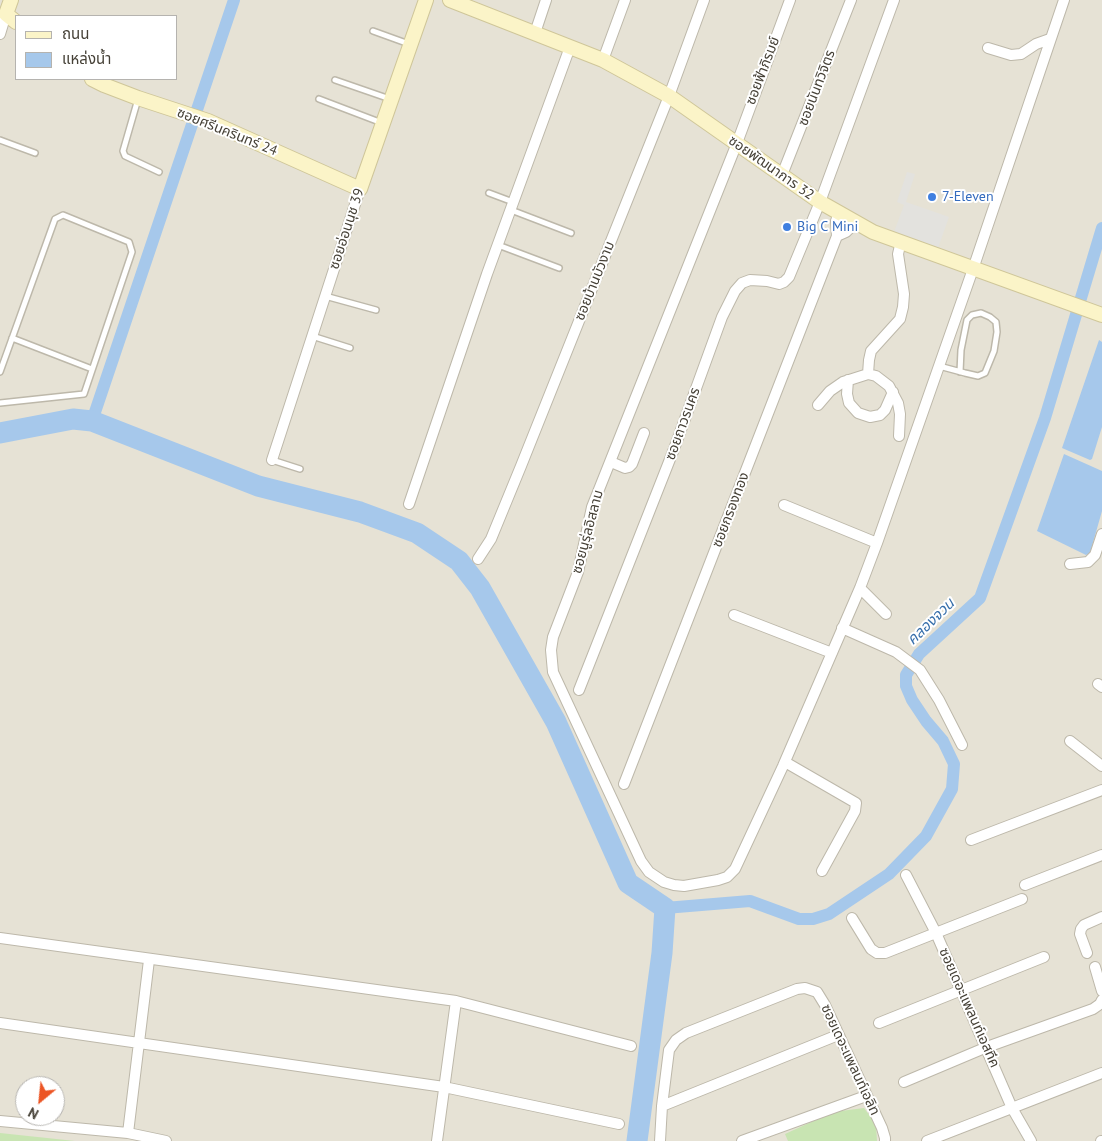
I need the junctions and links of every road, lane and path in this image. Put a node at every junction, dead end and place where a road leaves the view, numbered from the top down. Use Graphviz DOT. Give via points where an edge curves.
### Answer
graph roads {
  1 [pos="11,0"];
  2 [pos="426,0"];
  3 [pos="450,0"];
  4 [pos="546,0"];
  5 [pos="625,0"];
  6 [pos="704,0"];
  7 [pos="790,0"];
  8 [pos="850,0"];
  9 [pos="894,0"];
  10 [pos="1064,0"];
  11 [pos="11,18"];
  12 [pos="373,31"];
  13 [pos="536,33"];
  14 [pos="0,34"];
  15 [pos="1050,40"];
  16 [pos="409,44"];
  17 [pos="570,47"];
  18 [pos="988,48"];
  19 [pos="603,60"];
  20 [pos="94,80"];
  21 [pos="335,80"];
  22 [pos="668,96"];
  23 [pos="138,98"];
  24 [pos="318,99"];
  25 [pos="390,100"];
  26 [pos="382,123"];
  27 [pos="0,140"];
  28 [pos="737,143"];
  29 [pos="35,153"];
  30 [pos="159,172"];
  31 [pos="782,175"];
  32 [pos="360,188"];
  33 [pos="489,193"];
  34 [pos="820,202"];
  35 [pos="512,206"];
  36 [pos="839,213"];
  37 [pos="855,224"];
  38 [pos="570,233"];
  39 [pos="837,236"];
  40 [pos="901,242"];
  41 [pos="498,244"];
  42 [pos="559,268"];
  43 [pos="973,269"];
  44 [pos="325,296"];
  45 [pos="376,310"];
  46 [pos="1102,315"];
  47 [pos="312,336"];
  48 [pos="12,338"];
  49 [pos="350,348"];
  50 [pos="939,366"];
  51 [pos="92,369"];
  52 [pos="0,372"];
  53 [pos="960,372"];
  54 [pos="868,374"];
  55 [pos="848,380"];
  56 [pos="893,392"];
  57 [pos="0,403"];
  58 [pos="818,406"];
  59 [pos="644,433"];
  60 [pos="899,436"];
  61 [pos="272,460"];
  62 [pos="611,462"];
  63 [pos="300,469"];
  64 [pos="410,504"];
  65 [pos="784,505"];
  66 [pos="1102,534"];
  67 [pos="877,543"];
  68 [pos="478,559"];
  69 [pos="1070,564"];
  70 [pos="860,588"];
  71 [pos="886,614"];
  72 [pos="734,615"];
  73 [pos="842,628"];
  74 [pos="832,653"];
  75 [pos="579,690"];
  76 [pos="1070,741"];
  77 [pos="962,745"];
  78 [pos="784,762"];
  79 [pos="1102,766"];
  80 [pos="624,784"];
  81 [pos="1102,790"];
  82 [pos="971,840"];
  83 [pos="1102,855"];
  84 [pos="822,871"];
  85 [pos="906,875"];
  86 [pos="1025,885"];
  87 [pos="1022,899"];
  88 [pos="1102,917"];
  89 [pos="852,918"];
  90 [pos="936,933"];
  91 [pos="0,938"];
  92 [pos="1087,953"];
  93 [pos="1044,957"];
  94 [pos="149,960"];
  95 [pos="1095,967"];
  96 [pos="960,990"];
  97 [pos="1102,991"];
  98 [pos="1102,1000"];
  99 [pos="456,1001"];
  100 [pos="0,1023"];
  101 [pos="878,1023"];
  102 [pos="838,1035"];
  103 [pos="139,1042"];
  104 [pos="631,1046"];
  105 [pos="987,1047"];
  106 [pos="1102,1073"];
  107 [pos="904,1082"];
  108 [pos="444,1087"];
  109 [pos="866,1096"];
  110 [pos="662,1106"];
  111 [pos="1012,1108"];
  112 [pos="0,1122"];
  113 [pos="619,1124"];
  114 [pos="128,1133"];
  115 [pos="166,1141"];
  116 [pos="436,1141"];
  117 [pos="660,1141"];
  118 [pos="742,1141"];
  119 [pos="885,1141"];
  120 [pos="927,1141"];
  121 [pos="1031,1141"];
  1 -- 11 [label="street"];
  2 -- 16 [label="street, ซอยอ่อนนุช 39"];
  3 -- 13 [label="street, ซอยพัฒนาการ 32"];
  4 -- 13 [label="street"];
  5 -- 19 [label="street"];
  6 -- 22 [label="street, ซอยบ้านบัวงาม"];
  7 -- 28 [label="street, ซอยฟ้าภิรมย์"];
  8 -- 31 [label="street, ซอยนันทวิจิตร"];
  9 -- 34 [label="street"];
  10 -- 15 [label="street"];
  11 -- 14 [label="street"];
  12 -- 16 [label="lane"];
  13 -- 17 [label="street, ซอยพัฒนาการ 32"];
  15 -- 18 [label="street" via="1021,54 1011,55"];
  15 -- 43 [label="street"];
  16 -- 25 [label="street, ซอยอ่อนนุช 39"];
  17 -- 19 [label="street, ซอยพัฒนาการ 32"];
  17 -- 35 [label="street"];
  19 -- 22 [label="street, ซอยพัฒนาการ 32"];
  20 -- 23 [label="street, ซอยศรีนครินทร์ 24"];
  21 -- 25 [label="lane"];
  22 -- 28 [label="street, ซอยพัฒนาการ 32"];
  22 -- 68 [label="street, ซอยบ้านบัวงาม" via="491,539"];
  23 -- 30 [label="lane" via="123,150 125,156"];
  23 -- 32 [label="street, ซอยศรีนครินทร์ 24" via="208,122"];
  24 -- 26 [label="lane"];
  25 -- 26 [label="street, ซอยอ่อนนุช 39"];
  26 -- 32 [label="street, ซอยอ่อนนุช 39"];
  27 -- 29 [label="lane"];
  28 -- 31 [label="street, ซอยพัฒนาการ 32"];
  28 -- 62 [label="street, ซอยนูรุ่ลอิสลาม"];
  31 -- 34 [label="street, ซอยพัฒนาการ 32"];
  32 -- 44 [label="street, ซอยอ่อนนุช 39"];
  33 -- 35 [label="lane"];
  34 -- 36 [label="street, ซอยพัฒนาการ 32"];
  34 -- 75 [label="street, ซอยถาวรนคร" via="789,277 779,284 750,280 742,283 726,308"];
  35 -- 38 [label="lane"];
  35 -- 41 [label="street"];
  36 -- 37 [label="street, ซอยพัฒนาการ 32"];
  36 -- 39 [label="street, ซอยกรองทอง"];
  37 -- 39 [label="street"];
  37 -- 40 [label="street, ซอยพัฒนาการ 32"];
  39 -- 80 [label="street, ซอยกรองทอง"];
  40 -- 43 [label="street, ซอยพัฒนาการ 32"];
  40 -- 54 [label="street" via="898,254 904,307 900,319 871,351"];
  41 -- 42 [label="lane"];
  41 -- 64 [label="street"];
  43 -- 46 [label="street, ซอยพัฒนาการ 32"];
  43 -- 50 [label="street"];
  44 -- 45 [label="lane"];
  44 -- 47 [label="street, ซอยอ่อนนุช 39"];
  47 -- 49 [label="lane"];
  47 -- 61 [label="street, ซอยอ่อนนุช 39"];
  48 -- 51 [label="lane"];
  48 -- 51 [label="lane" via="55,219 63,215 129,242 132,252"];
  48 -- 52 [label="lane"];
  50 -- 53 [label="lane"];
  50 -- 67 [label="street"];
  51 -- 57 [label="lane" via="84,394"];
  53 -- 53 [label="lane" via="978,376 985,373 997,332 996,322 990,317 972,315 967,320"];
  54 -- 55 [label="street"];
  54 -- 56 [label="street" via="882,379"];
  55 -- 56 [label="street" via="849,402 858,413 870,418 885,410"];
  55 -- 58 [label="street" via="836,386"];
  56 -- 60 [label="street" via="900,414"];
  59 -- 62 [label="street" via="629,467"];
  61 -- 63 [label="lane"];
  62 -- 78 [label="street, ซอยนูรุ่ลอิสลาม" via="592,507 578,572 551,650 553,672 640,861 664,882 684,886 727,877 735,869"];
  65 -- 67 [label="street"];
  66 -- 69 [label="street" via="1088,562"];
  67 -- 70 [label="street"];
  70 -- 71 [label="street"];
  70 -- 73 [label="street"];
  72 -- 74 [label="street"];
  73 -- 74 [label="street"];
  73 -- 77 [label="street" via="896,652 920,670"];
  74 -- 78 [label="street"];
  76 -- 79 [label="street"];
  78 -- 84 [label="street" via="856,803 855,811"];
  81 -- 82 [label="street"];
  83 -- 86 [label="street"];
  85 -- 90 [label="street, ซอยเดอะแพลนท์เอสทีค"];
  87 -- 90 [label="street"];
  88 -- 92 [label="street" via="1081,929"];
  89 -- 90 [label="street" via="871,949 877,953 885,953"];
  90 -- 96 [label="street, ซอยเดอะแพลนท์เอสทีค"];
  91 -- 94 [label="street"];
  93 -- 96 [label="street"];
  94 -- 99 [label="street"];
  94 -- 103 [label="street"];
  95 -- 97 [label="street"];
  96 -- 101 [label="street"];
  96 -- 105 [label="street, ซอยเดอะแพลนท์เอสทีค"];
  98 -- 105 [label="street" via="1093,1009"];
  99 -- 104 [label="street"];
  99 -- 108 [label="street"];
  100 -- 103 [label="street"];
  102 -- 109 [label="street, ซอยเดอะแพลนท์เอลิท"];
  102 -- 110 [label="street"];
  102 -- 110 [label="street, ซอยเดอะแพลนท์เอลิท" via="817,992 805,988 686,1033 669,1050"];
  103 -- 108 [label="street"];
  103 -- 114 [label="street"];
  105 -- 107 [label="street"];
  105 -- 111 [label="street, ซอยเดอะแพลนท์เอสทีค"];
  106 -- 111 [label="street"];
  108 -- 113 [label="street"];
  108 -- 116 [label="street"];
  109 -- 118 [label="street"];
  109 -- 119 [label="street, ซอยเดอะแพลนท์เอลิท"];
  110 -- 117 [label="street"];
  111 -- 120 [label="street"];
  111 -- 121 [label="street, ซอยเดอะแพลนท์เอสทีค"];
  112 -- 114 [label="street"];
  114 -- 115 [label="street"];
}
